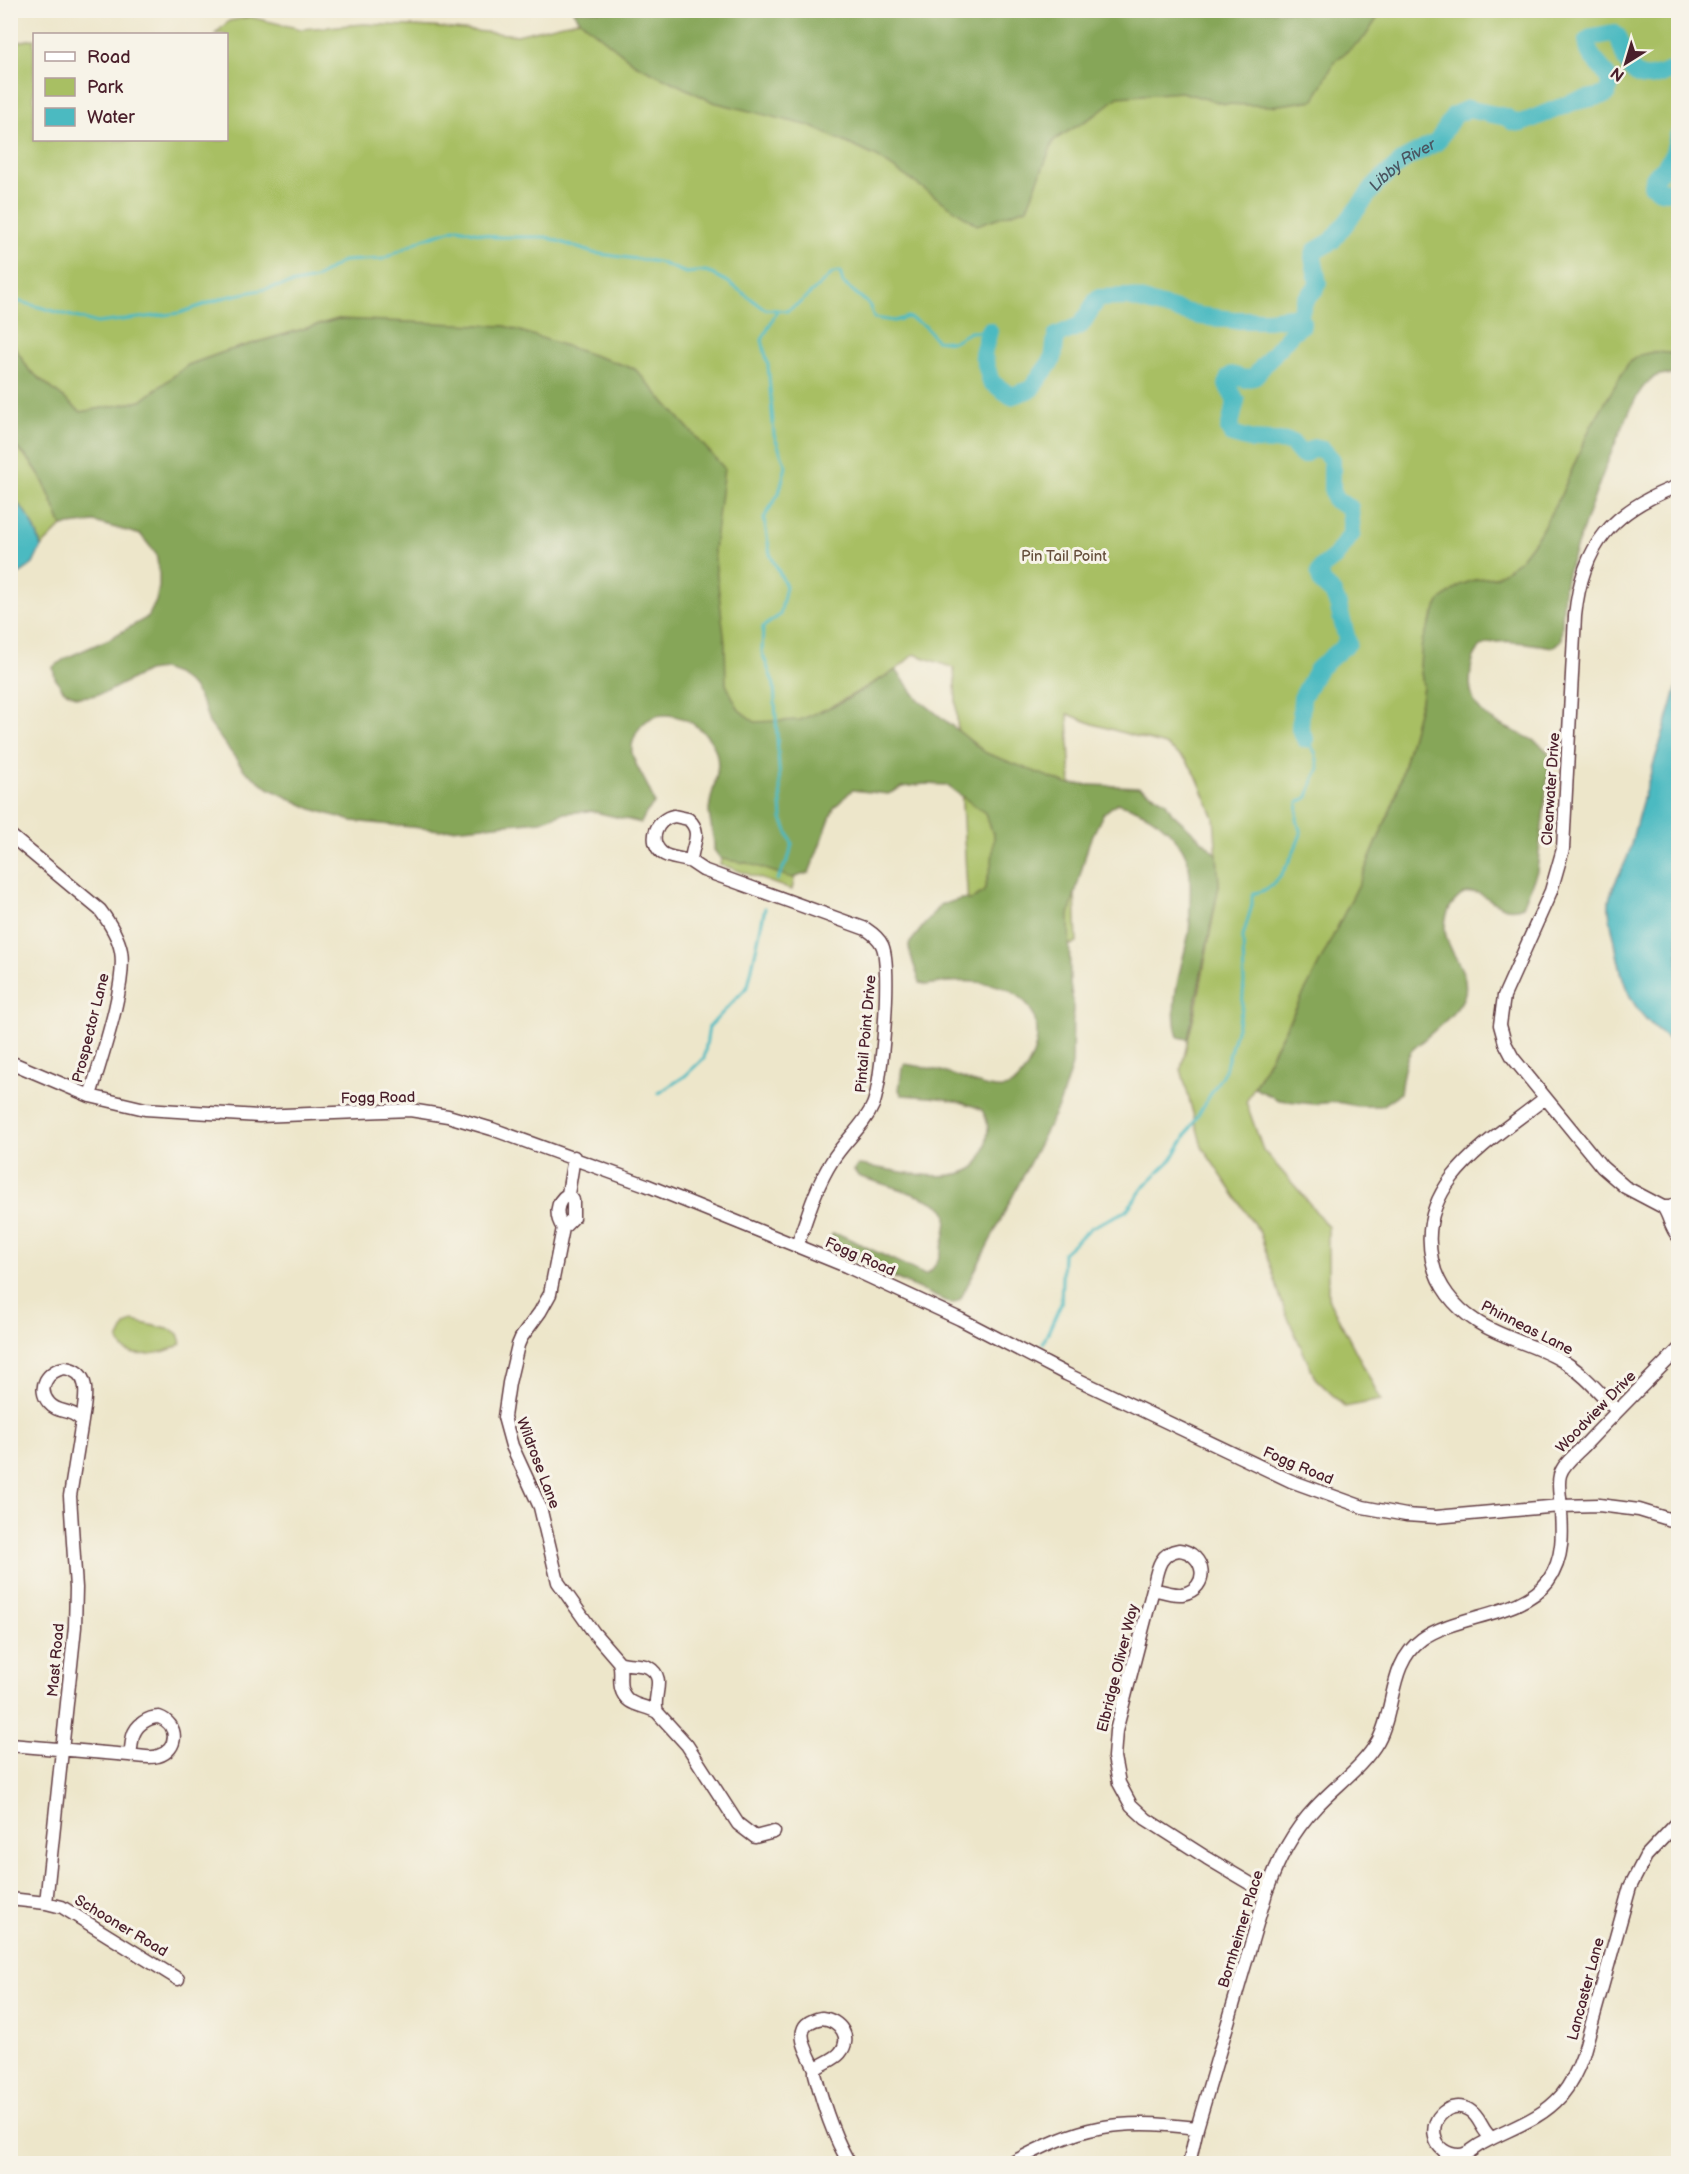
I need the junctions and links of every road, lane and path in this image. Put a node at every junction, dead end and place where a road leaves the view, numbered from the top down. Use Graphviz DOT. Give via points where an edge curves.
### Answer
graph roads {
  1 [pos="1678,486"];
  2 [pos="10,835"];
  3 [pos="690,862"];
  4 [pos="10,1062"];
  5 [pos="90,1096"];
  6 [pos="1545,1098"];
  7 [pos="574,1157"];
  8 [pos="1678,1202"];
  9 [pos="1663,1207"];
  10 [pos="1678,1236"];
  11 [pos="797,1246"];
  12 [pos="1678,1350"];
  13 [pos="1617,1411"];
  14 [pos="82,1421"];
  15 [pos="1560,1506"];
  16 [pos="1678,1522"];
  17 [pos="1153,1589"];
  18 [pos="619,1662"];
  19 [pos="657,1712"];
  20 [pos="10,1745"];
  21 [pos="62,1750"];
  22 [pos="129,1755"];
  23 [pos="1678,1822"];
  24 [pos="774,1832"];
  25 [pos="1266,1893"];
  26 [pos="10,1899"];
  27 [pos="46,1903"];
  28 [pos="178,1979"];
  29 [pos="815,2069"];
  30 [pos="1197,2128"];
  31 [pos="1492,2138"];
  32 [pos="850,2163"];
  33 [pos="1010,2163"];
  34 [pos="1189,2163"];
  1 -- 6 [label="street, Clearwater Drive" via="1640,502 1613,524 1592,552 1577,594 1561,857 1551,891 1508,986 1500,1016 1505,1043 1513,1059"];
  2 -- 5 [label="street, Prospector Lane" via="100,910 119,944 120,983"];
  3 -- 11 [label="street, Pintail Point Drive" via="866,929 879,940 885,952 887,991 876,1098 830,1164"];
  4 -- 5 [label="street, Fogg Road"];
  5 -- 7 [label="street, Fogg Road" via="135,1108 194,1113 431,1113"];
  6 -- 9 [label="street, Clearwater Drive" via="1610,1174"];
  6 -- 13 [label="street, Phinneas Lane" via="1469,1158 1446,1184 1430,1226 1433,1263 1443,1289 1463,1312 1484,1326 1562,1360"];
  7 -- 11 [label="street, Fogg Road"];
  7 -- 18 [label="street, Wildrose Lane" via="568,1194 573,1200 573,1218 563,1228 550,1294 518,1345 504,1417 512,1446 540,1507 558,1582"];
  8 -- 9 [label="street"];
  9 -- 10 [label="street"];
  11 -- 15 [label="street, Fogg Road" via="914,1297 1270,1471 1339,1499 1378,1510 1429,1517"];
  12 -- 13 [label="street, Woodview Drive"];
  13 -- 15 [label="street, Woodview Drive" via="1561,1471"];
  14 -- 14 [label="street, Mast Road" via="84,1380 73,1370 57,1369 44,1384 46,1400 55,1408 75,1413"];
  14 -- 21 [label="street, Mast Road" via="70,1490 76,1606"];
  15 -- 16 [label="street, Fogg Road" via="1619,1507"];
  15 -- 25 [label="street, Bornheimer Place" via="1562,1546 1549,1579 1527,1598 1432,1634 1413,1647 1396,1677 1378,1741 1301,1825 1277,1864"];
  17 -- 25 [label="street, Elbridge Oliver Way" via="1116,1731 1114,1757 1119,1783 1131,1805 1146,1819"];
  18 -- 19 [label="street" via="620,1684 627,1699"];
  18 -- 19 [label="street" via="642,1665 654,1672 659,1686"];
  19 -- 24 [label="street" via="687,1745 738,1824 755,1837"];
  20 -- 21 [label="street"];
  21 -- 22 [label="street"];
  21 -- 27 [label="street, Mast Road"];
  23 -- 31 [label="street, Lancaster Lane" via="1646,1856 1630,1887 1575,2075 1539,2116"];
  25 -- 30 [label="street, Bornheimer Place"];
  26 -- 27 [label="street, Schooner Road"];
  27 -- 28 [label="street, Schooner Road" via="62,1907"];
  29 -- 32 [label="street" via="827,2113"];
  30 -- 33 [label="street" via="1146,2123 1099,2126 1060,2138"];
  30 -- 34 [label="street, Bornheimer Place"];
  31 -- 31 [label="street, Lancaster Lane" via="1474,2113 1462,2108 1446,2110 1434,2127 1439,2146 1453,2155 1470,2152"];
}
